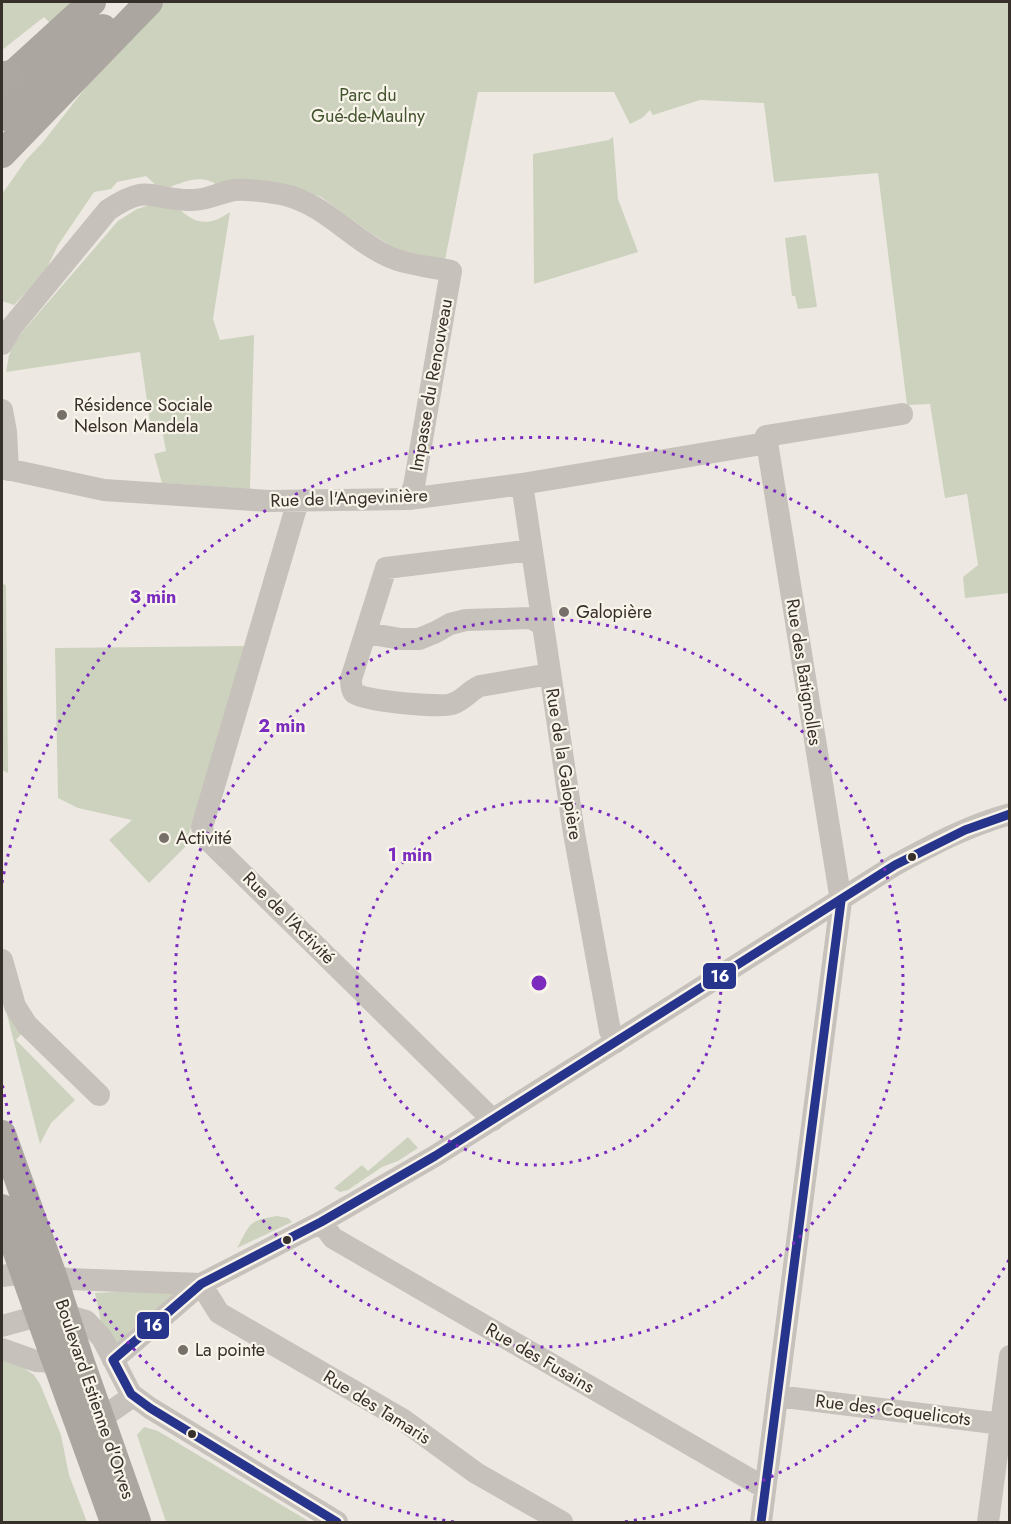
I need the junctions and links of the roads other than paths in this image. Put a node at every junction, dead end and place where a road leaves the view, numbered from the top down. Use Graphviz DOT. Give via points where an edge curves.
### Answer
graph roads {
  1 [pos="149,2"];
  2 [pos="114,8"];
  3 [pos="80,41"];
  4 [pos="4,80"];
  5 [pos="2,117"];
  6 [pos="2,153"];
  7 [pos="2,344"];
  8 [pos="2,410"];
  9 [pos="902,414"];
  10 [pos="766,440"];
  11 [pos="5,469"];
  12 [pos="522,484"];
  13 [pos="409,499"];
  14 [pos="298,501"];
  15 [pos="532,550"];
  16 [pos="543,625"];
  17 [pos="366,633"];
  18 [pos="550,674"];
  19 [pos="1010,814"];
  20 [pos="841,901"];
  21 [pos="2,960"];
  22 [pos="616,1042"];
  23 [pos="99,1095"];
  24 [pos="493,1120"];
  25 [pos="2,1134"];
  26 [pos="5,1217"];
  27 [pos="321,1222"];
  28 [pos="2,1254"];
  29 [pos="13,1274"];
  30 [pos="53,1276"];
  31 [pos="201,1284"];
  32 [pos="54,1313"];
  33 [pos="2,1326"];
  34 [pos="2,1349"];
  35 [pos="1010,1356"];
  36 [pos="113,1360"];
  37 [pos="55,1362"];
  38 [pos="131,1394"];
  39 [pos="777,1396"];
  40 [pos="100,1419"];
  41 [pos="1005,1424"];
  42 [pos="765,1488"];
  43 [pos="114,1522"];
  44 [pos="137,1522"];
  45 [pos="337,1522"];
  46 [pos="562,1522"];
  47 [pos="761,1522"];
  48 [pos="988,1522"];
  1 -- 2 [label="main road"];
  2 -- 3 [label="main road"];
  2 -- 3 [label="main road"];
  3 -- 4 [label="main road"];
  3 -- 5 [label="main road"];
  3 -- 6 [label="main road"];
  7 -- 13 [label="street, Impasse du Renouveau" via="108,210 129,198 144,193 194,201 236,190 297,198 393,259 451,271"];
  8 -- 11 [label="street"];
  9 -- 10 [label="street"];
  10 -- 12 [label="street, Rue de l'Angevinière"];
  10 -- 20 [label="street, Rue des Batignolles"];
  11 -- 14 [label="street, Rue de l'Angevinière" via="104,490"];
  12 -- 13 [label="street, Rue de l'Angevinière"];
  12 -- 15 [label="street, Rue de la Galopière"];
  13 -- 14 [label="street, Rue de l'Angevinière"];
  14 -- 24 [label="street, Rue de l'Activité" via="202,827 204,836"];
  15 -- 16 [label="street, Rue de la Galopière"];
  15 -- 17 [label="street" via="387,568"];
  16 -- 17 [label="street" via="531,618 466,620 419,639"];
  16 -- 18 [label="street, Rue de la Galopière"];
  17 -- 18 [label="street" via="351,679 352,690 360,697 448,705 480,686"];
  18 -- 22 [label="street, Rue de la Galopière" via="606,1009"];
  19 -- 20 [label="street" via="986,820 935,843"];
  20 -- 22 [label="street"];
  20 -- 39 [label="street, Rue des Batignolles"];
  21 -- 23 [label="street" via="15,1006 27,1025"];
  22 -- 24 [label="street"];
  24 -- 27 [label="street"];
  25 -- 30 [label="main road, Boulevard Estienne d'Orves"];
  26 -- 28 [label="street" via="7,1241"];
  26 -- 29 [label="main road, Boulevard Estienne d'Orves"];
  27 -- 31 [label="street"];
  27 -- 42 [label="street, Rue des Fusains" via="333,1238"];
  29 -- 30 [label="street"];
  29 -- 32 [label="main road, Boulevard Estienne d'Orves"];
  30 -- 31 [label="street"];
  30 -- 32 [label="main road, Boulevard Estienne d'Orves"];
  31 -- 36 [label="street"];
  31 -- 46 [label="street, Rue des Tamaris" via="219,1313 402,1419 476,1473"];
  32 -- 33 [label="street"];
  32 -- 36 [label="street" via="86,1321"];
  32 -- 37 [label="main road, Boulevard Estienne d'Orves"];
  32 -- 40 [label="main road, Boulevard Estienne d'Orves"];
  34 -- 37 [label="street" via="36,1361"];
  35 -- 41 [label="street"];
  36 -- 38 [label="street"];
  37 -- 43 [label="main road, Boulevard Estienne d'Orves"];
  38 -- 40 [label="street"];
  38 -- 45 [label="street"];
  39 -- 41 [label="street, Rue des Coquelicots"];
  39 -- 42 [label="street, Rue des Batignolles"];
  40 -- 44 [label="main road, Boulevard Estienne d'Orves"];
  41 -- 48 [label="street"];
  42 -- 47 [label="street, Rue des Batignolles"];
}
